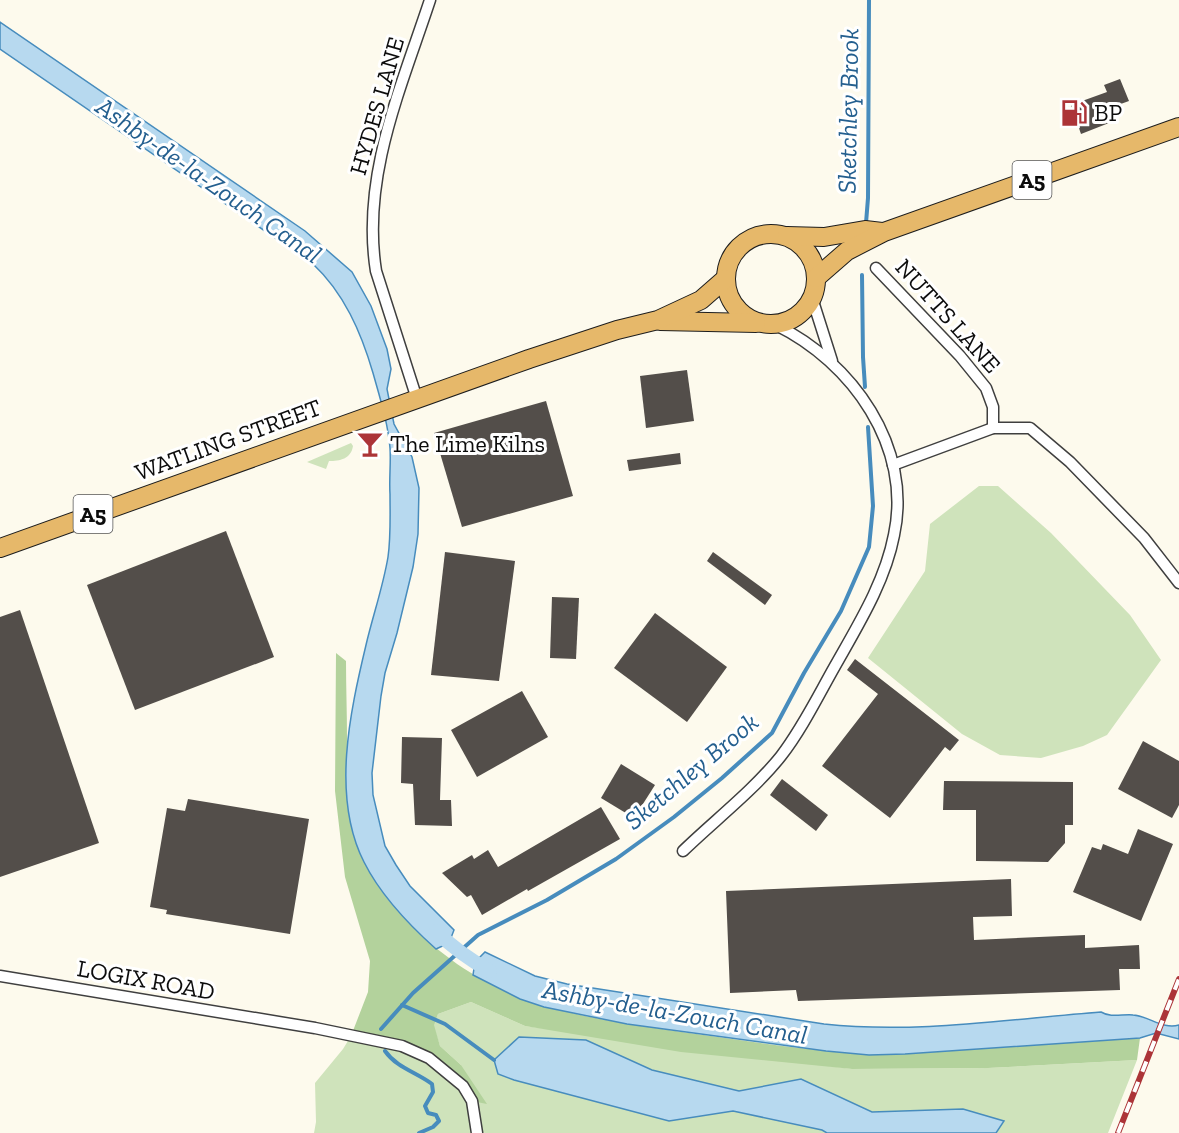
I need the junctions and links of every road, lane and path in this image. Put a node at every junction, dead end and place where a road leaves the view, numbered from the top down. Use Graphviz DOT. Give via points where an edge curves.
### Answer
graph roads {
  1 [pos="430,0"];
  2 [pos="1179,127"];
  3 [pos="884,232"];
  4 [pos="785,236"];
  5 [pos="876,268"];
  6 [pos="816,278"];
  7 [pos="725,279"];
  8 [pos="812,298"];
  9 [pos="658,320"];
  10 [pos="758,323"];
  11 [pos="776,325"];
  12 [pos="832,363"];
  13 [pos="409,401"];
  14 [pos="993,428"];
  15 [pos="893,465"];
  16 [pos="0,548"];
  17 [pos="1179,583"];
  18 [pos="683,851"];
  19 [pos="0,976"];
  20 [pos="477,1133"];
  1 -- 13 [label="street, HYDES LANE" via="385,135 373,208 373,256"];
  2 -- 3 [label="highway, A5"];
  3 -- 4 [label="highway, A5"];
  3 -- 6 [label="highway, A5" via="847,251"];
  4 -- 6 [label="highway" via="807,252"];
  4 -- 7 [label="highway, A5" via="764,234 742,244 727,266"];
  5 -- 14 [label="street, NUTTS LANE" via="986,388 993,407"];
  6 -- 8 [label="highway"];
  7 -- 9 [label="highway, A5" via="700,300"];
  7 -- 10 [label="highway, A5" via="734,307"];
  8 -- 11 [label="highway" via="804,311"];
  8 -- 12 [label="street"];
  9 -- 10 [label="highway, A5"];
  9 -- 13 [label="highway, A5" via="617,330"];
  10 -- 11 [label="highway, A5"];
  11 -- 12 [label="street" via="805,341"];
  12 -- 15 [label="street" via="877,420"];
  13 -- 16 [label="highway, WATLING STREET / A5"];
  14 -- 15 [label="street"];
  14 -- 17 [label="street" via="1030,428 1070,462 1144,538"];
  15 -- 18 [label="street" via="897,495 895,533 884,571 844,650 781,756"];
  19 -- 20 [label="street, LOGIX ROAD" via="402,1046 429,1058 463,1086 471,1101"];
}
